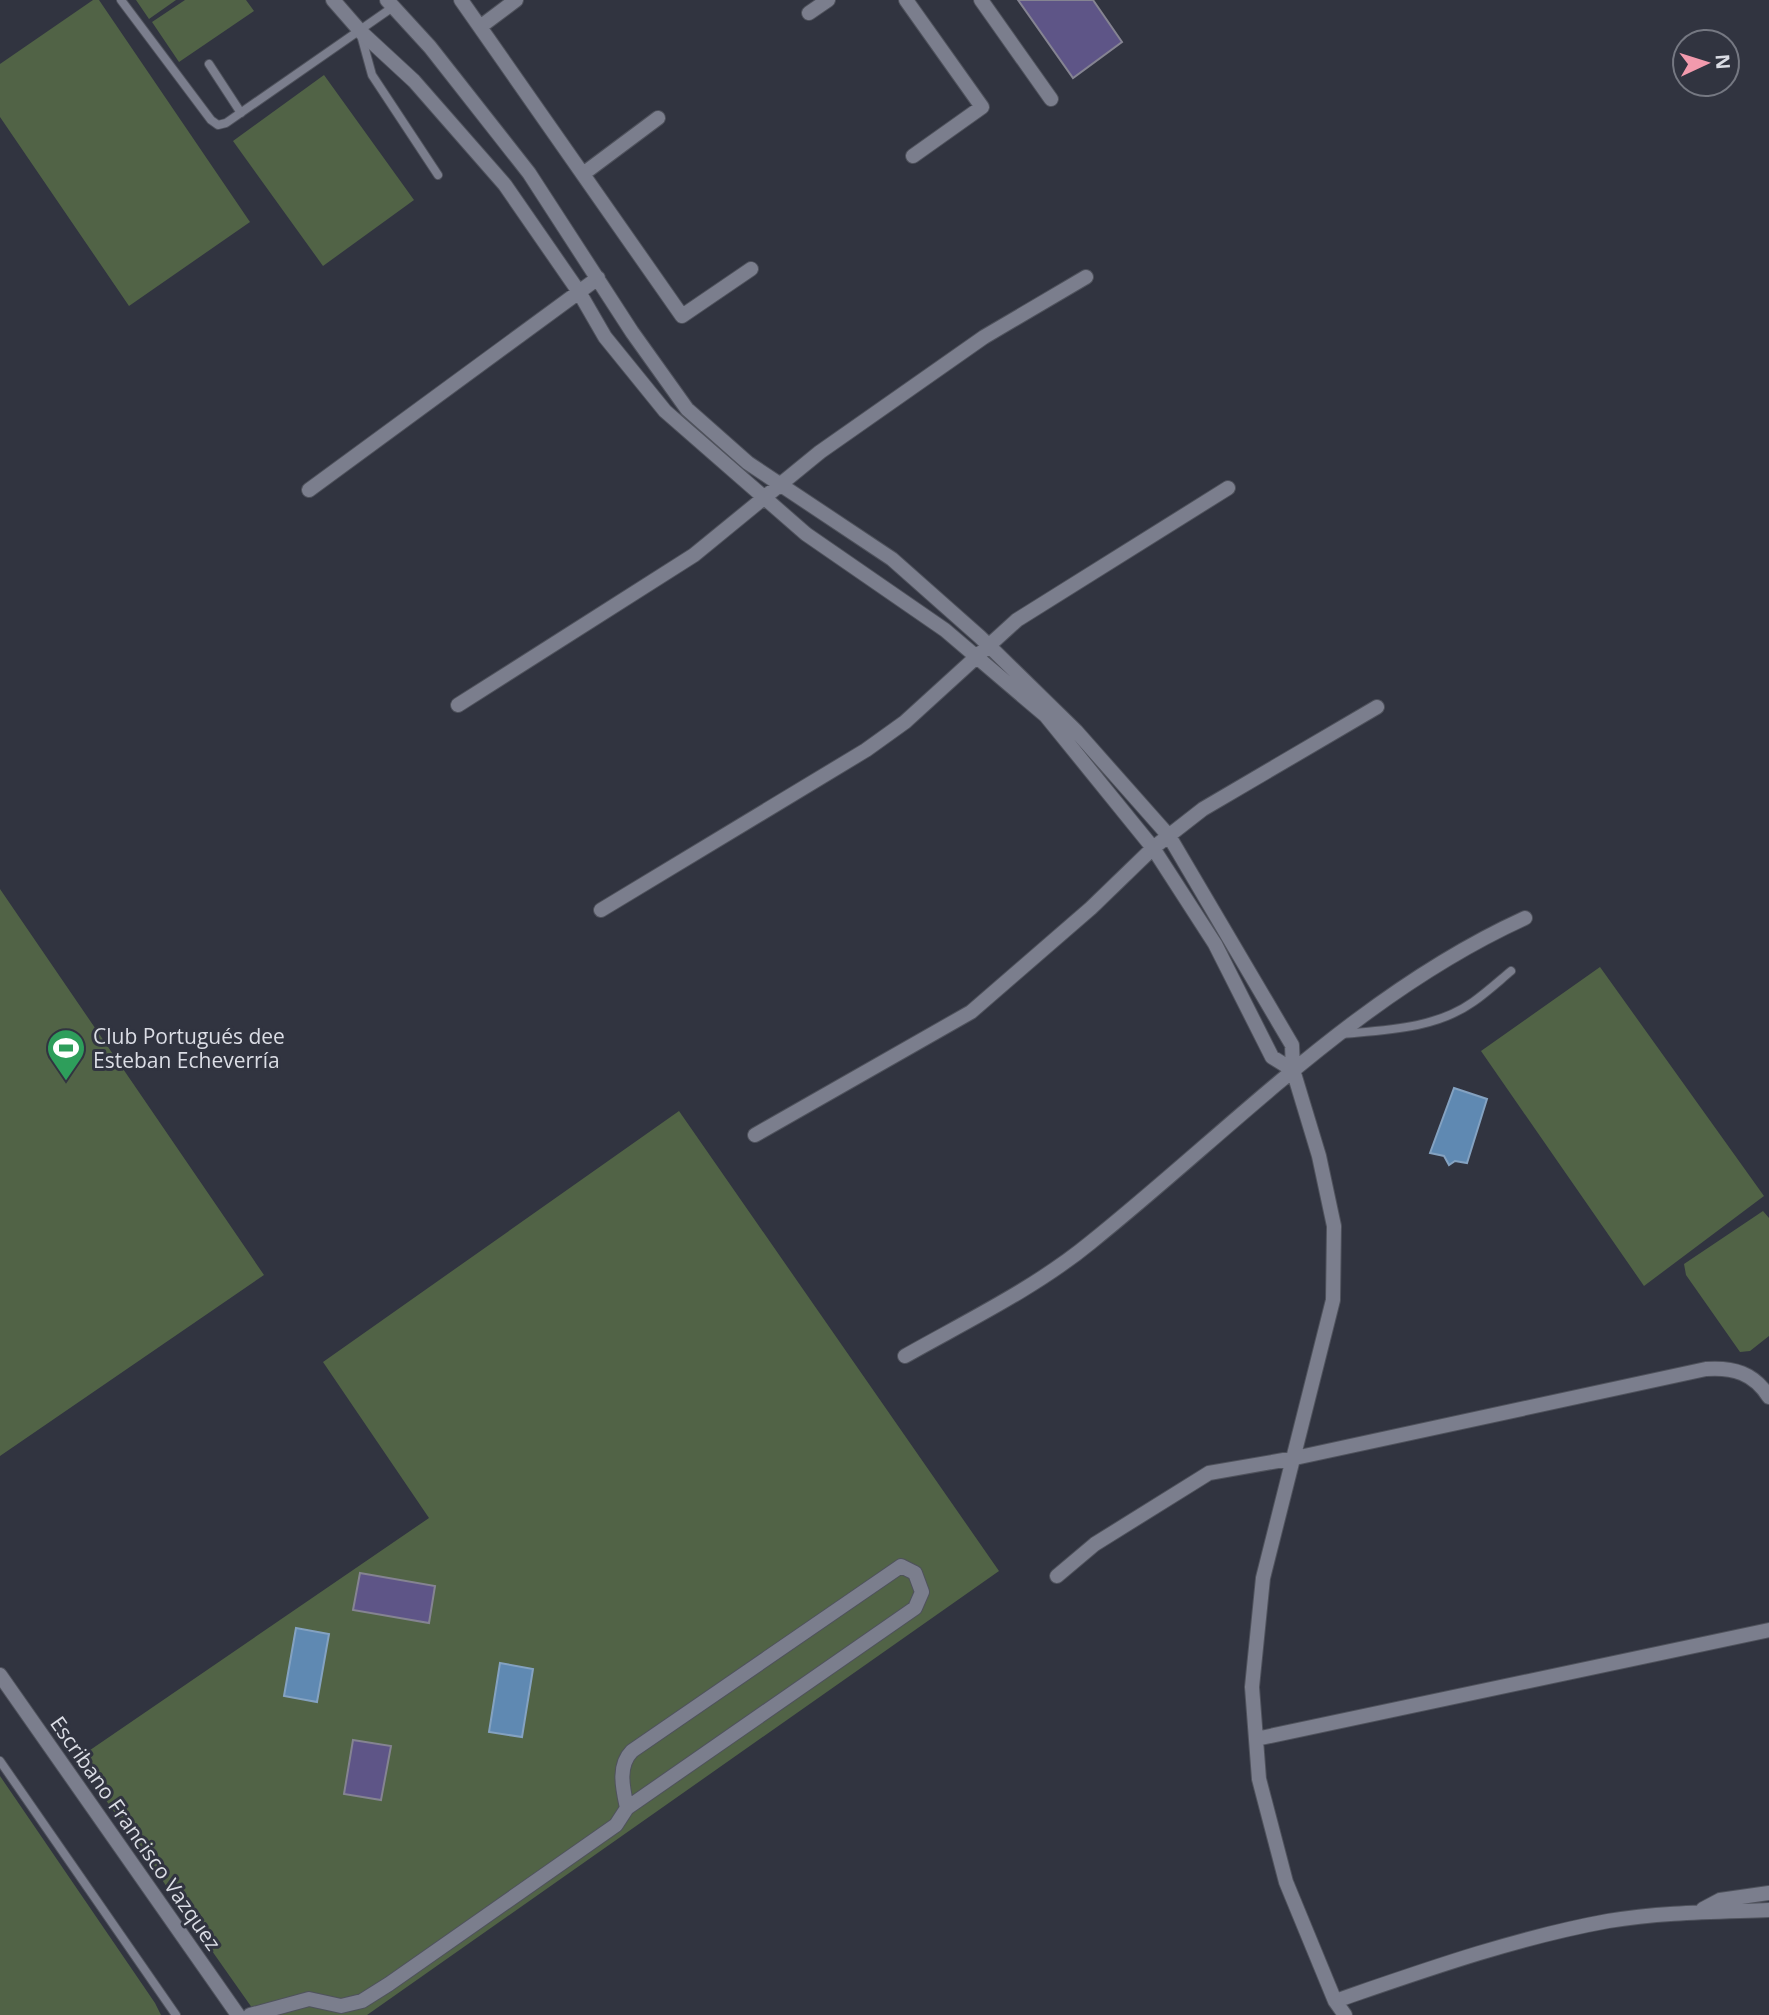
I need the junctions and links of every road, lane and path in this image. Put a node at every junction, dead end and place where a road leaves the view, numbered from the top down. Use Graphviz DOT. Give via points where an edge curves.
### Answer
graph roads {
  1 [pos="121,0"];
  2 [pos="333,0"];
  3 [pos="461,0"];
  4 [pos="516,0"];
  5 [pos="828,0"];
  6 [pos="906,0"];
  7 [pos="981,0"];
  8 [pos="390,3"];
  9 [pos="809,13"];
  10 [pos="480,27"];
  11 [pos="360,32"];
  12 [pos="209,64"];
  13 [pos="1051,99"];
  14 [pos="241,113"];
  15 [pos="659,118"];
  16 [pos="914,156"];
  17 [pos="583,174"];
  18 [pos="438,175"];
  19 [pos="751,269"];
  20 [pos="1086,277"];
  21 [pos="597,278"];
  22 [pos="579,292"];
  23 [pos="780,485"];
  24 [pos="1228,488"];
  25 [pos="309,491"];
  26 [pos="764,498"];
  27 [pos="989,646"];
  28 [pos="977,657"];
  29 [pos="458,705"];
  30 [pos="1377,707"];
  31 [pos="1169,836"];
  32 [pos="1153,848"];
  33 [pos="601,910"];
  34 [pos="1525,918"];
  35 [pos="1511,971"];
  36 [pos="1338,1034"];
  37 [pos="1293,1070"];
  38 [pos="755,1135"];
  39 [pos="905,1356"];
  40 [pos="1769,1397"];
  41 [pos="1295,1458"];
  42 [pos="1057,1576"];
  43 [pos="1769,1630"];
  44 [pos="0,1675"];
  45 [pos="1256,1739"];
  46 [pos="0,1761"];
  47 [pos="627,1808"];
  48 [pos="1769,1893"];
  49 [pos="1769,1910"];
  50 [pos="1700,1911"];
  51 [pos="1335,2001"];
  52 [pos="176,2015"];
  53 [pos="238,2015"];
  54 [pos="250,2015"];
  55 [pos="1345,2015"];
  1 -- 14 [label="lane" via="211,120 222,124"];
  2 -- 11 [label="street"];
  3 -- 10 [label="street"];
  4 -- 10 [label="street"];
  5 -- 9 [label="street"];
  6 -- 16 [label="street" via="982,107"];
  7 -- 13 [label="street"];
  8 -- 11 [label="lane"];
  8 -- 21 [label="street" via="529,173"];
  10 -- 17 [label="street"];
  11 -- 14 [label="lane"];
  11 -- 18 [label="lane" via="372,75"];
  11 -- 22 [label="street" via="414,80 505,185"];
  12 -- 14 [label="lane"];
  15 -- 17 [label="street"];
  17 -- 19 [label="street" via="682,316"];
  20 -- 23 [label="street" via="984,337"];
  21 -- 22 [label="street"];
  21 -- 23 [label="street" via="687,409"];
  22 -- 25 [label="street"];
  22 -- 26 [label="street" via="605,337 665,411"];
  23 -- 26 [label="street"];
  23 -- 27 [label="street" via="892,559"];
  24 -- 27 [label="street" via="1017,620"];
  26 -- 28 [label="street" via="806,534"];
  26 -- 29 [label="street" via="694,555"];
  27 -- 28 [label="street"];
  27 -- 31 [label="street" via="1076,731"];
  28 -- 32 [label="street" via="1046,716"];
  28 -- 33 [label="street" via="905,723 866,750"];
  30 -- 31 [label="street" via="1203,809"];
  31 -- 32 [label="street"];
  31 -- 37 [label="street" via="1292,1045"];
  32 -- 37 [label="street" via="1215,944 1272,1057"];
  32 -- 38 [label="street" via="971,1012"];
  34 -- 36 [label="street" via="1442,960"];
  35 -- 36 [label="lane" via="1472,1004 1442,1018 1401,1029"];
  36 -- 37 [label="street"];
  37 -- 39 [label="street" via="1088,1245 1016,1293"];
  37 -- 41 [label="street" via="1334,1226 1333,1300"];
  40 -- 41 [label="street" via="1741,1371 1706,1369"];
  41 -- 42 [label="street" via="1209,1473 1095,1544"];
  41 -- 45 [label="street" via="1263,1578 1252,1687"];
  43 -- 45 [label="street"];
  44 -- 53 [label="street, Escribano Francisco Vazquez"];
  45 -- 51 [label="street" via="1259,1779 1286,1882"];
  46 -- 52 [label="lane"];
  47 -- 47 [label="street" via="622,1783 625,1758 632,1751 901,1566 915,1573 922,1591 915,1608"];
  47 -- 54 [label="street" via="616,1825 362,2001 341,2006 309,1999"];
  48 -- 50 [label="street" via="1720,1900"];
  49 -- 50 [label="street"];
  50 -- 51 [label="street" via="1609,1921 1494,1948"];
  51 -- 55 [label="street"];
}
